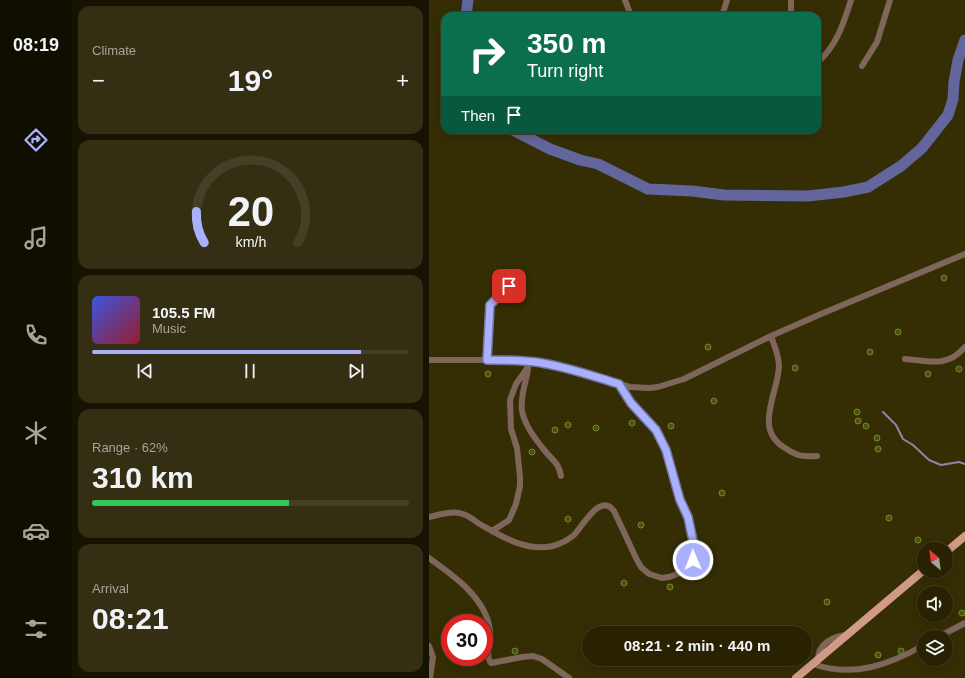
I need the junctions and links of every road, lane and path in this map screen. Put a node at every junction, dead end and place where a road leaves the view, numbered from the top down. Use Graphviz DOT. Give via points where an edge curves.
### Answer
graph roads {
  1 [pos="625,0"];
  2 [pos="727,0"];
  3 [pos="791,0"];
  4 [pos="851,0"];
  5 [pos="890,0"];
  6 [pos="791,11"];
  7 [pos="630,12"];
  8 [pos="723,12"];
  9 [pos="821,59"];
  10 [pos="862,66"];
  11 [pos="965,254"];
  12 [pos="511,280"];
  13 [pos="771,336"];
  14 [pos="965,346"];
  15 [pos="905,359"];
  16 [pos="429,360"];
  17 [pos="487,360"];
  18 [pos="528,364"];
  19 [pos="619,384"];
  20 [pos="817,456"];
  21 [pos="561,476"];
  22 [pos="429,517"];
  23 [pos="492,531"];
  24 [pos="965,536"];
  25 [pos="953,546"];
  26 [pos="429,558"];
  27 [pos="917,576"];
  28 [pos="965,623"];
  29 [pos="952,630"];
  30 [pos="429,646"];
  31 [pos="917,649"];
  32 [pos="816,661"];
  33 [pos="430,678"];
  34 [pos="569,678"];
  35 [pos="796,678"];
  1 -- 7 [label="street"];
  2 -- 8 [label="street"];
  3 -- 6 [label="street"];
  4 -- 9 [label="street" via="837,38"];
  5 -- 10 [label="street" via="877,42"];
  11 -- 13 [label="street"];
  12 -- 17 [label="street" via="511,284 490,305"];
  13 -- 19 [label="street" via="668,385 649,388"];
  13 -- 20 [label="street" via="779,361 768,420 771,433 780,446 793,454 802,457"];
  14 -- 15 [label="street" via="955,357 944,361"];
  16 -- 17 [label="street"];
  17 -- 18 [label="street"];
  18 -- 19 [label="street" via="558,366"];
  18 -- 21 [label="street" via="522,397 524,418 545,451 558,465"];
  18 -- 23 [label="street" via="510,400 511,429 517,448 520,486 509,520"];
  19 -- 23 [label="street" via="631,403 656,430 666,450 680,500 690,524 693,560 690,565 669,577 662,578 649,574 636,558 614,511 603,505 596,509 574,534 552,546 533,547 513,542"];
  22 -- 23 [label="street" via="460,513"];
  24 -- 25 [label="main road"];
  26 -- 34 [label="street" via="458,580 484,612 490,629 488,658 491,663 533,656 542,659"];
  27 -- 32 [label="main road"];
  28 -- 29 [label="street"];
  30 -- 33 [label="street" via="433,657"];
  31 -- 32 [label="street" via="886,666 848,674 822,668"];
  32 -- 35 [label="main road"];
}
